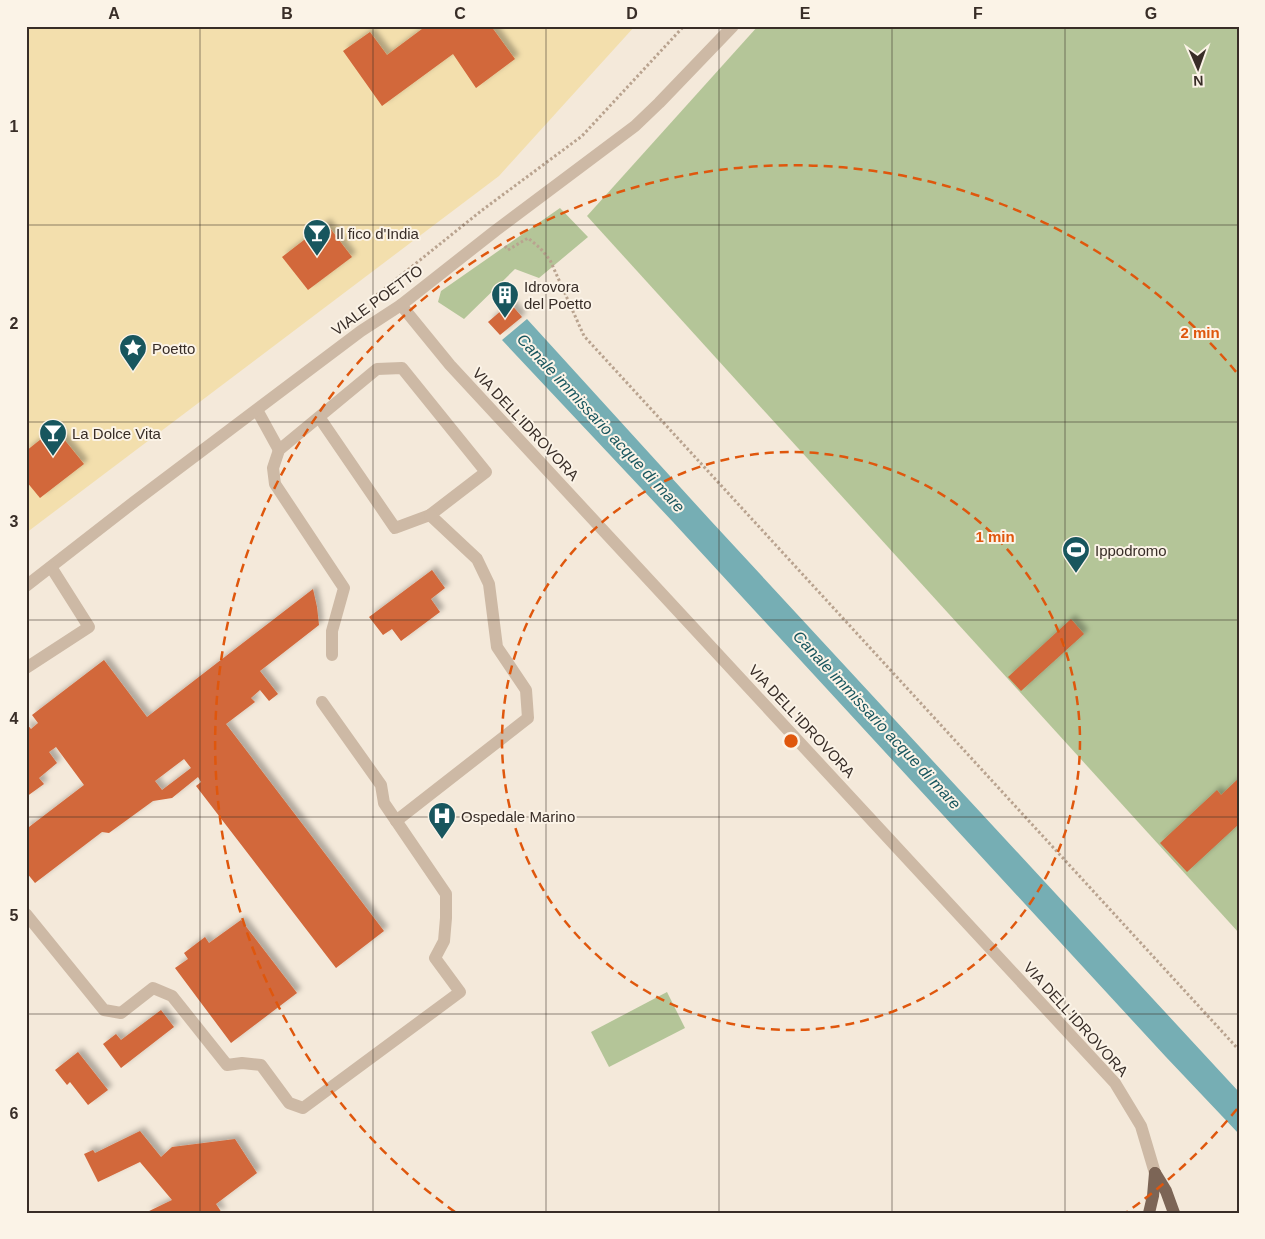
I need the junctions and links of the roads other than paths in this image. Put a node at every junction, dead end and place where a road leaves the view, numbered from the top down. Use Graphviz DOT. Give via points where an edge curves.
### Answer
graph roads {
  1 [pos="733,26"];
  2 [pos="401,305"];
  3 [pos="257,410"];
  4 [pos="319,418"];
  5 [pos="280,450"];
  6 [pos="430,515"];
  7 [pos="51,567"];
  8 [pos="26,586"];
  9 [pos="332,655"];
  10 [pos="26,668"];
  11 [pos="322,702"];
  12 [pos="396,821"];
  13 [pos="26,914"];
  14 [pos="1155,1173"];
  15 [pos="1149,1213"];
  16 [pos="1174,1213"];
  1 -- 2 [label="street, VIALE POETTO" via="635,126"];
  2 -- 3 [label="street, VIALE POETTO" via="361,331"];
  2 -- 14 [label="street, VIA DELL'IDROVORA" via="450,365 1115,1083 1141,1126"];
  3 -- 5 [label="street"];
  3 -- 7 [label="street, VIALE POETTO"];
  4 -- 5 [label="street"];
  4 -- 6 [label="street" via="395,528"];
  4 -- 6 [label="street" via="377,369 402,368 486,472"];
  5 -- 9 [label="street" via="273,468 275,484 344,588 332,631"];
  6 -- 12 [label="street" via="477,559 489,584 497,647 526,690 528,718"];
  7 -- 8 [label="street, VIALE POETTO"];
  7 -- 10 [label="street" via="89,627"];
  11 -- 12 [label="street" via="380,785 384,803"];
  12 -- 13 [label="street" via="446,894 444,941 435,958 460,992 303,1108 289,1103 261,1065 227,1065 172,996 153,988 120,1013 104,1010"];
  14 -- 15 [label="main road, VIA DELL'IDROVORA"];
  14 -- 16 [label="main road, VIA DELL'IDROVORA"];
}
